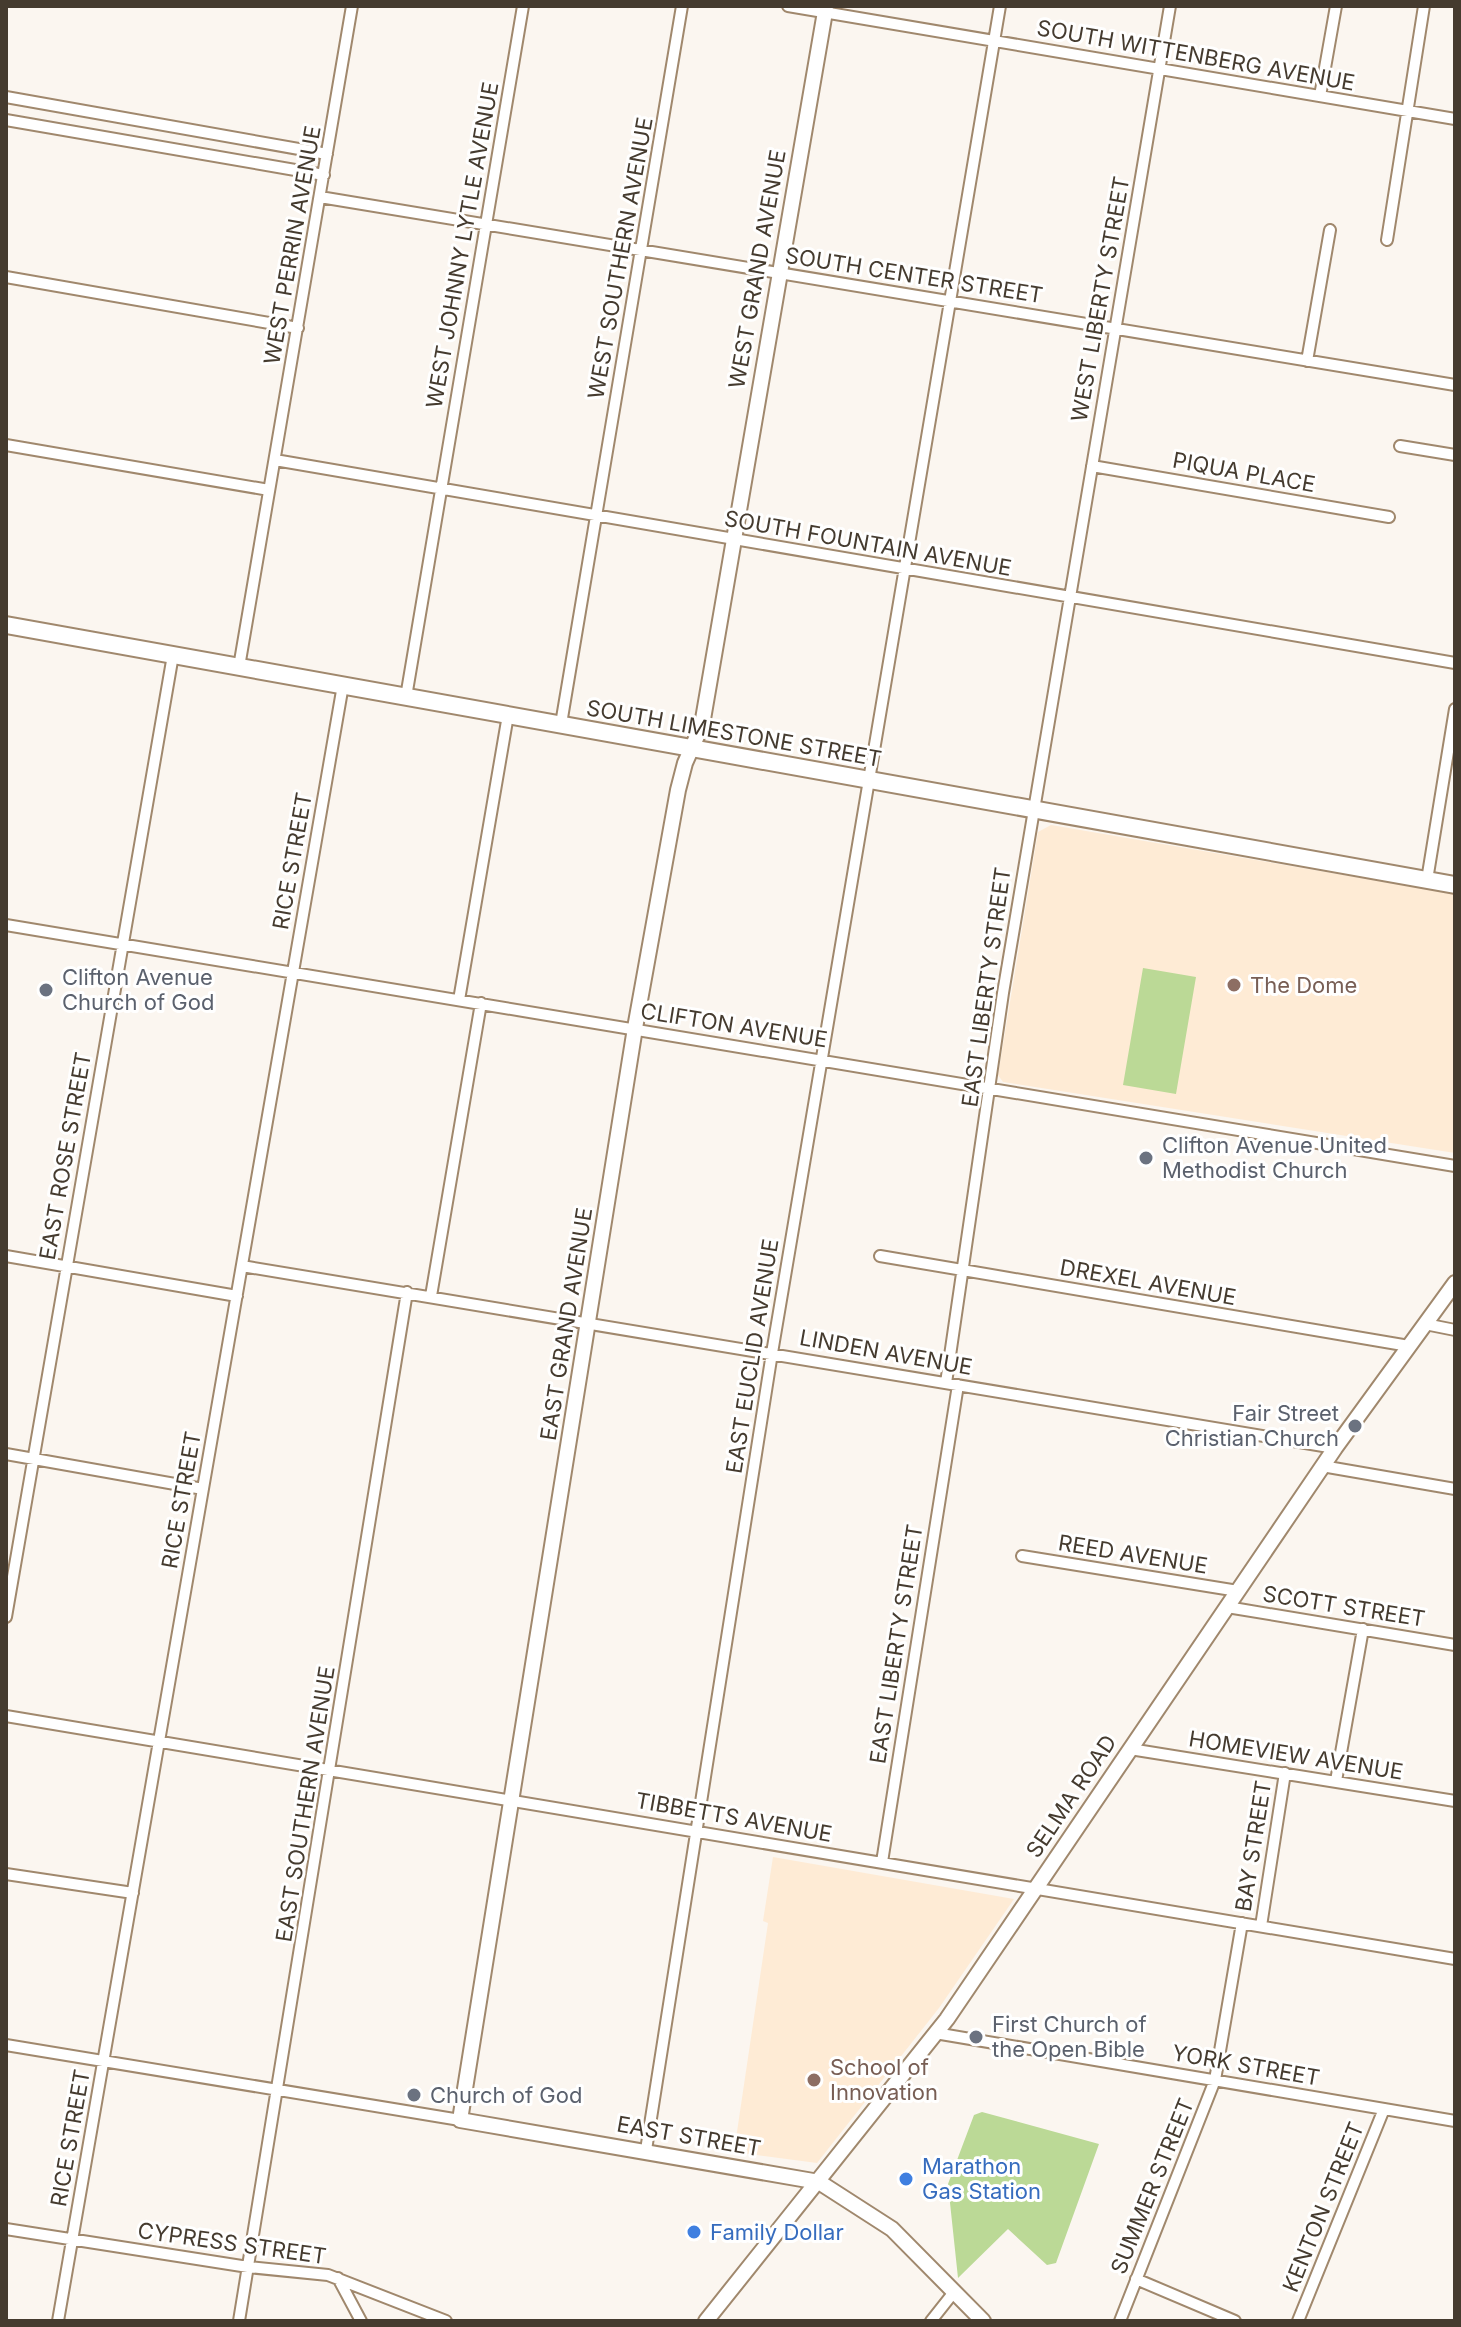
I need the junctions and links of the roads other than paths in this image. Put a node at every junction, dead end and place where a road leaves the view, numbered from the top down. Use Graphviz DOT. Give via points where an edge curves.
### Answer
graph roads {
  1 [pos="352,6"];
  2 [pos="523,6"];
  3 [pos="682,6"];
  4 [pos="788,6"];
  5 [pos="1000,6"];
  6 [pos="1170,6"];
  7 [pos="1336,6"];
  8 [pos="1424,6"];
  9 [pos="825,9"];
  10 [pos="994,41"];
  11 [pos="1159,69"];
  12 [pos="1320,96"];
  13 [pos="6,97"];
  14 [pos="1409,111"];
  15 [pos="1455,119"];
  16 [pos="6,120"];
  17 [pos="327,154"];
  18 [pos="324,175"];
  19 [pos="320,197"];
  20 [pos="486,225"];
  21 [pos="1330,230"];
  22 [pos="1387,240"];
  23 [pos="641,250"];
  24 [pos="779,273"];
  25 [pos="6,277"];
  26 [pos="950,302"];
  27 [pos="298,328"];
  28 [pos="1115,329"];
  29 [pos="1307,361"];
  30 [pos="1455,385"];
  31 [pos="6,445"];
  32 [pos="1400,446"];
  33 [pos="1455,455"];
  34 [pos="275,460"];
  35 [pos="1092,466"];
  36 [pos="269,490"];
  37 [pos="441,490"];
  38 [pos="596,516"];
  39 [pos="1389,517"];
  40 [pos="733,539"];
  41 [pos="904,569"];
  42 [pos="1070,598"];
  43 [pos="6,625"];
  44 [pos="173,655"];
  45 [pos="1455,663"];
  46 [pos="239,667"];
  47 [pos="343,685"];
  48 [pos="406,697"];
  49 [pos="1455,709"];
  50 [pos="508,715"];
  51 [pos="561,724"];
  52 [pos="691,746"];
  53 [pos="868,780"];
  54 [pos="1034,811"];
  55 [pos="1427,880"];
  56 [pos="1455,885"];
  57 [pos="6,925"];
  58 [pos="122,945"];
  59 [pos="293,973"];
  60 [pos="459,1000"];
  61 [pos="481,1003"];
  62 [pos="635,1028"];
  63 [pos="822,1059"];
  64 [pos="988,1087"];
  65 [pos="1455,1166"];
  66 [pos="6,1256"];
  67 [pos="880,1256"];
  68 [pos="67,1266"];
  69 [pos="242,1266"];
  70 [pos="963,1271"];
  71 [pos="1455,1283"];
  72 [pos="407,1292"];
  73 [pos="237,1296"];
  74 [pos="431,1296"];
  75 [pos="588,1322"];
  76 [pos="1425,1324"];
  77 [pos="1455,1330"];
  78 [pos="1409,1346"];
  79 [pos="772,1353"];
  80 [pos="952,1384"];
  81 [pos="1335,1448"];
  82 [pos="6,1454"];
  83 [pos="33,1459"];
  84 [pos="1322,1466"];
  85 [pos="203,1489"];
  86 [pos="1455,1489"];
  87 [pos="1022,1556"];
  88 [pos="1238,1591"];
  89 [pos="1227,1607"];
  90 [pos="6,1617"];
  91 [pos="1363,1629"];
  92 [pos="1455,1645"];
  93 [pos="6,1716"];
  94 [pos="159,1741"];
  95 [pos="1130,1749"];
  96 [pos="331,1770"];
  97 [pos="1285,1773"];
  98 [pos="1336,1781"];
  99 [pos="511,1800"];
  100 [pos="1455,1801"];
  101 [pos="698,1831"];
  102 [pos="882,1862"];
  103 [pos="6,1874"];
  104 [pos="1036,1888"];
  105 [pos="133,1893"];
  106 [pos="1242,1923"];
  107 [pos="1261,1926"];
  108 [pos="1455,1959"];
  109 [pos="935,2033"];
  110 [pos="6,2045"];
  111 [pos="104,2061"];
  112 [pos="1215,2080"];
  113 [pos="278,2090"];
  114 [pos="1384,2109"];
  115 [pos="460,2120"];
  116 [pos="1455,2121"];
  117 [pos="646,2150"];
  118 [pos="819,2182"];
  119 [pos="6,2229"];
  120 [pos="73,2240"];
  121 [pos="248,2267"];
  122 [pos="338,2278"];
  123 [pos="1136,2279"];
  124 [pos="954,2292"];
  125 [pos="58,2321"];
  126 [pos="239,2321"];
  127 [pos="361,2321"];
  128 [pos="446,2321"];
  129 [pos="706,2321"];
  130 [pos="931,2321"];
  131 [pos="983,2321"];
  132 [pos="1120,2321"];
  133 [pos="1235,2321"];
  134 [pos="1298,2321"];
  1 -- 17 [label="street, WEST PERRIN AVENUE"];
  2 -- 20 [label="street, WEST JOHNNY LYTLE AVENUE"];
  3 -- 23 [label="street, WEST SOUTHERN AVENUE"];
  4 -- 9 [label="street, SOUTH WITTENBERG AVENUE"];
  5 -- 10 [label="street, EAST EUCLID AVENUE"];
  6 -- 11 [label="street, WEST LIBERTY STREET"];
  7 -- 12 [label="street"];
  8 -- 14 [label="street"];
  9 -- 10 [label="street, SOUTH WITTENBERG AVENUE"];
  9 -- 24 [label="street, WEST GRAND AVENUE"];
  10 -- 11 [label="street, SOUTH WITTENBERG AVENUE"];
  10 -- 26 [label="street, EAST EUCLID AVENUE"];
  11 -- 12 [label="street, SOUTH WITTENBERG AVENUE"];
  11 -- 28 [label="street, WEST LIBERTY STREET"];
  12 -- 14 [label="street, SOUTH WITTENBERG AVENUE"];
  13 -- 17 [label="street"];
  14 -- 15 [label="street, SOUTH WITTENBERG AVENUE"];
  14 -- 22 [label="street"];
  16 -- 18 [label="street"];
  17 -- 18 [label="street, WEST PERRIN AVENUE"];
  18 -- 19 [label="street, WEST PERRIN AVENUE"];
  19 -- 20 [label="street, SOUTH CENTER STREET"];
  19 -- 27 [label="street, WEST PERRIN AVENUE"];
  20 -- 23 [label="street, SOUTH CENTER STREET"];
  20 -- 37 [label="street, WEST JOHNNY LYTLE AVENUE"];
  21 -- 29 [label="street"];
  23 -- 24 [label="street, SOUTH CENTER STREET"];
  23 -- 38 [label="street, WEST SOUTHERN AVENUE"];
  24 -- 26 [label="street, SOUTH CENTER STREET"];
  24 -- 40 [label="street, WEST GRAND AVENUE"];
  25 -- 27 [label="street"];
  26 -- 28 [label="street, SOUTH CENTER STREET"];
  26 -- 41 [label="street, EAST EUCLID AVENUE"];
  27 -- 34 [label="street, WEST PERRIN AVENUE"];
  28 -- 29 [label="street, SOUTH CENTER STREET"];
  28 -- 35 [label="street, WEST LIBERTY STREET"];
  29 -- 30 [label="street, SOUTH CENTER STREET"];
  31 -- 36 [label="street"];
  32 -- 33 [label="street"];
  34 -- 36 [label="street, WEST PERRIN AVENUE"];
  34 -- 37 [label="street, SOUTH FOUNTAIN AVENUE"];
  35 -- 39 [label="street, PIQUA PLACE"];
  35 -- 42 [label="street, WEST LIBERTY STREET"];
  36 -- 46 [label="street, WEST PERRIN AVENUE"];
  37 -- 38 [label="street, SOUTH FOUNTAIN AVENUE"];
  37 -- 48 [label="street, WEST JOHNNY LYTLE AVENUE"];
  38 -- 40 [label="street, SOUTH FOUNTAIN AVENUE"];
  38 -- 51 [label="street"];
  40 -- 41 [label="street, SOUTH FOUNTAIN AVENUE"];
  40 -- 52 [label="street, EAST GRAND AVENUE" via="702,725"];
  41 -- 42 [label="street, SOUTH FOUNTAIN AVENUE"];
  41 -- 53 [label="street, EAST EUCLID AVENUE"];
  42 -- 45 [label="street, SOUTH FOUNTAIN AVENUE"];
  42 -- 54 [label="street, EAST LIBERTY STREET"];
  43 -- 44 [label="main road, SOUTH LIMESTONE STREET"];
  44 -- 46 [label="main road, SOUTH LIMESTONE STREET"];
  44 -- 58 [label="street, EAST ROSE STREET"];
  46 -- 47 [label="main road, SOUTH LIMESTONE STREET"];
  47 -- 48 [label="main road, SOUTH LIMESTONE STREET"];
  47 -- 59 [label="street, RICE STREET"];
  48 -- 50 [label="main road, SOUTH LIMESTONE STREET"];
  49 -- 55 [label="street"];
  50 -- 51 [label="main road, SOUTH LIMESTONE STREET"];
  50 -- 60 [label="street"];
  51 -- 52 [label="main road, SOUTH LIMESTONE STREET"];
  52 -- 53 [label="main road, SOUTH LIMESTONE STREET"];
  52 -- 62 [label="street, EAST GRAND AVENUE" via="678,790"];
  53 -- 54 [label="main road, SOUTH LIMESTONE STREET"];
  53 -- 63 [label="street, EAST EUCLID AVENUE"];
  54 -- 55 [label="main road, SOUTH LIMESTONE STREET"];
  54 -- 64 [label="street, EAST LIBERTY STREET"];
  55 -- 56 [label="main road, SOUTH LIMESTONE STREET"];
  57 -- 58 [label="street, CLIFTON AVENUE"];
  58 -- 59 [label="street, CLIFTON AVENUE"];
  58 -- 68 [label="street, EAST ROSE STREET"];
  59 -- 60 [label="street, CLIFTON AVENUE"];
  59 -- 69 [label="street, RICE STREET"];
  60 -- 61 [label="street, CLIFTON AVENUE"];
  61 -- 62 [label="street, CLIFTON AVENUE"];
  61 -- 74 [label="street"];
  62 -- 63 [label="street, CLIFTON AVENUE"];
  62 -- 75 [label="street, EAST GRAND AVENUE"];
  63 -- 64 [label="street, CLIFTON AVENUE"];
  63 -- 79 [label="street, EAST EUCLID AVENUE"];
  64 -- 65 [label="street, CLIFTON AVENUE"];
  64 -- 70 [label="street, EAST LIBERTY STREET"];
  66 -- 68 [label="street"];
  67 -- 70 [label="street, DREXEL AVENUE"];
  68 -- 73 [label="street"];
  68 -- 83 [label="street, EAST ROSE STREET"];
  69 -- 72 [label="street, LINDEN AVENUE"];
  69 -- 73 [label="street, RICE STREET"];
  70 -- 78 [label="street, DREXEL AVENUE"];
  70 -- 80 [label="street, EAST LIBERTY STREET"];
  71 -- 76 [label="street, SELMA ROAD"];
  72 -- 74 [label="street, LINDEN AVENUE"];
  72 -- 96 [label="street, EAST SOUTHERN AVENUE"];
  73 -- 85 [label="street, RICE STREET"];
  74 -- 75 [label="street, LINDEN AVENUE"];
  75 -- 79 [label="street, LINDEN AVENUE"];
  75 -- 99 [label="street, EAST GRAND AVENUE"];
  76 -- 77 [label="street"];
  76 -- 78 [label="street, SELMA ROAD"];
  78 -- 81 [label="street, SELMA ROAD"];
  79 -- 80 [label="street, LINDEN AVENUE"];
  79 -- 101 [label="street, EAST EUCLID AVENUE"];
  80 -- 81 [label="street, LINDEN AVENUE"];
  80 -- 102 [label="street, EAST LIBERTY STREET"];
  81 -- 84 [label="street, SELMA ROAD"];
  82 -- 83 [label="street"];
  83 -- 85 [label="street"];
  83 -- 90 [label="street, EAST ROSE STREET"];
  84 -- 86 [label="street"];
  84 -- 88 [label="street, SELMA ROAD"];
  85 -- 94 [label="street, RICE STREET"];
  87 -- 88 [label="street, REED AVENUE"];
  88 -- 89 [label="street, SELMA ROAD"];
  89 -- 91 [label="street, SCOTT STREET"];
  89 -- 95 [label="street, SELMA ROAD"];
  91 -- 92 [label="street, SCOTT STREET"];
  91 -- 98 [label="street"];
  93 -- 94 [label="street, TIBBETTS AVENUE"];
  94 -- 96 [label="street, TIBBETTS AVENUE"];
  94 -- 105 [label="street, RICE STREET"];
  95 -- 97 [label="street, HOMEVIEW AVENUE"];
  95 -- 104 [label="street, SELMA ROAD"];
  96 -- 99 [label="street, TIBBETTS AVENUE"];
  96 -- 113 [label="street, EAST SOUTHERN AVENUE"];
  97 -- 98 [label="street, HOMEVIEW AVENUE"];
  97 -- 107 [label="street, BAY STREET"];
  98 -- 100 [label="street, HOMEVIEW AVENUE"];
  99 -- 101 [label="street, TIBBETTS AVENUE"];
  99 -- 115 [label="street, EAST GRAND AVENUE"];
  101 -- 102 [label="street, TIBBETTS AVENUE"];
  101 -- 117 [label="street, EAST EUCLID AVENUE"];
  102 -- 104 [label="street, TIBBETTS AVENUE"];
  103 -- 105 [label="street"];
  104 -- 106 [label="street, TIBBETTS AVENUE"];
  104 -- 109 [label="street, SELMA ROAD"];
  105 -- 111 [label="street, RICE STREET"];
  106 -- 107 [label="street, TIBBETTS AVENUE"];
  106 -- 112 [label="street, SUMMER STREET"];
  107 -- 108 [label="street, TIBBETTS AVENUE"];
  109 -- 112 [label="street, YORK STREET"];
  109 -- 118 [label="street, SELMA ROAD"];
  110 -- 111 [label="street, EAST STREET"];
  111 -- 113 [label="street, EAST STREET"];
  111 -- 120 [label="street, RICE STREET"];
  112 -- 114 [label="street, YORK STREET"];
  112 -- 123 [label="street, SUMMER STREET"];
  113 -- 115 [label="street, EAST STREET"];
  113 -- 121 [label="street, EAST SOUTHERN AVENUE"];
  114 -- 116 [label="street, YORK STREET"];
  114 -- 134 [label="street, KENTON STREET"];
  115 -- 117 [label="street, EAST STREET"];
  117 -- 118 [label="street, EAST STREET"];
  118 -- 124 [label="street, EAST STREET" via="892,2229"];
  118 -- 129 [label="street, SELMA ROAD"];
  119 -- 120 [label="street, CYPRESS STREET"];
  120 -- 121 [label="street, CYPRESS STREET"];
  120 -- 125 [label="street, RICE STREET"];
  121 -- 122 [label="street, CYPRESS STREET"];
  121 -- 126 [label="street, EAST SOUTHERN AVENUE"];
  122 -- 127 [label="street"];
  122 -- 128 [label="street, CYPRESS STREET"];
  123 -- 132 [label="street, SUMMER STREET"];
  123 -- 133 [label="street"];
  124 -- 130 [label="street"];
  124 -- 131 [label="street, EAST STREET"];
}
